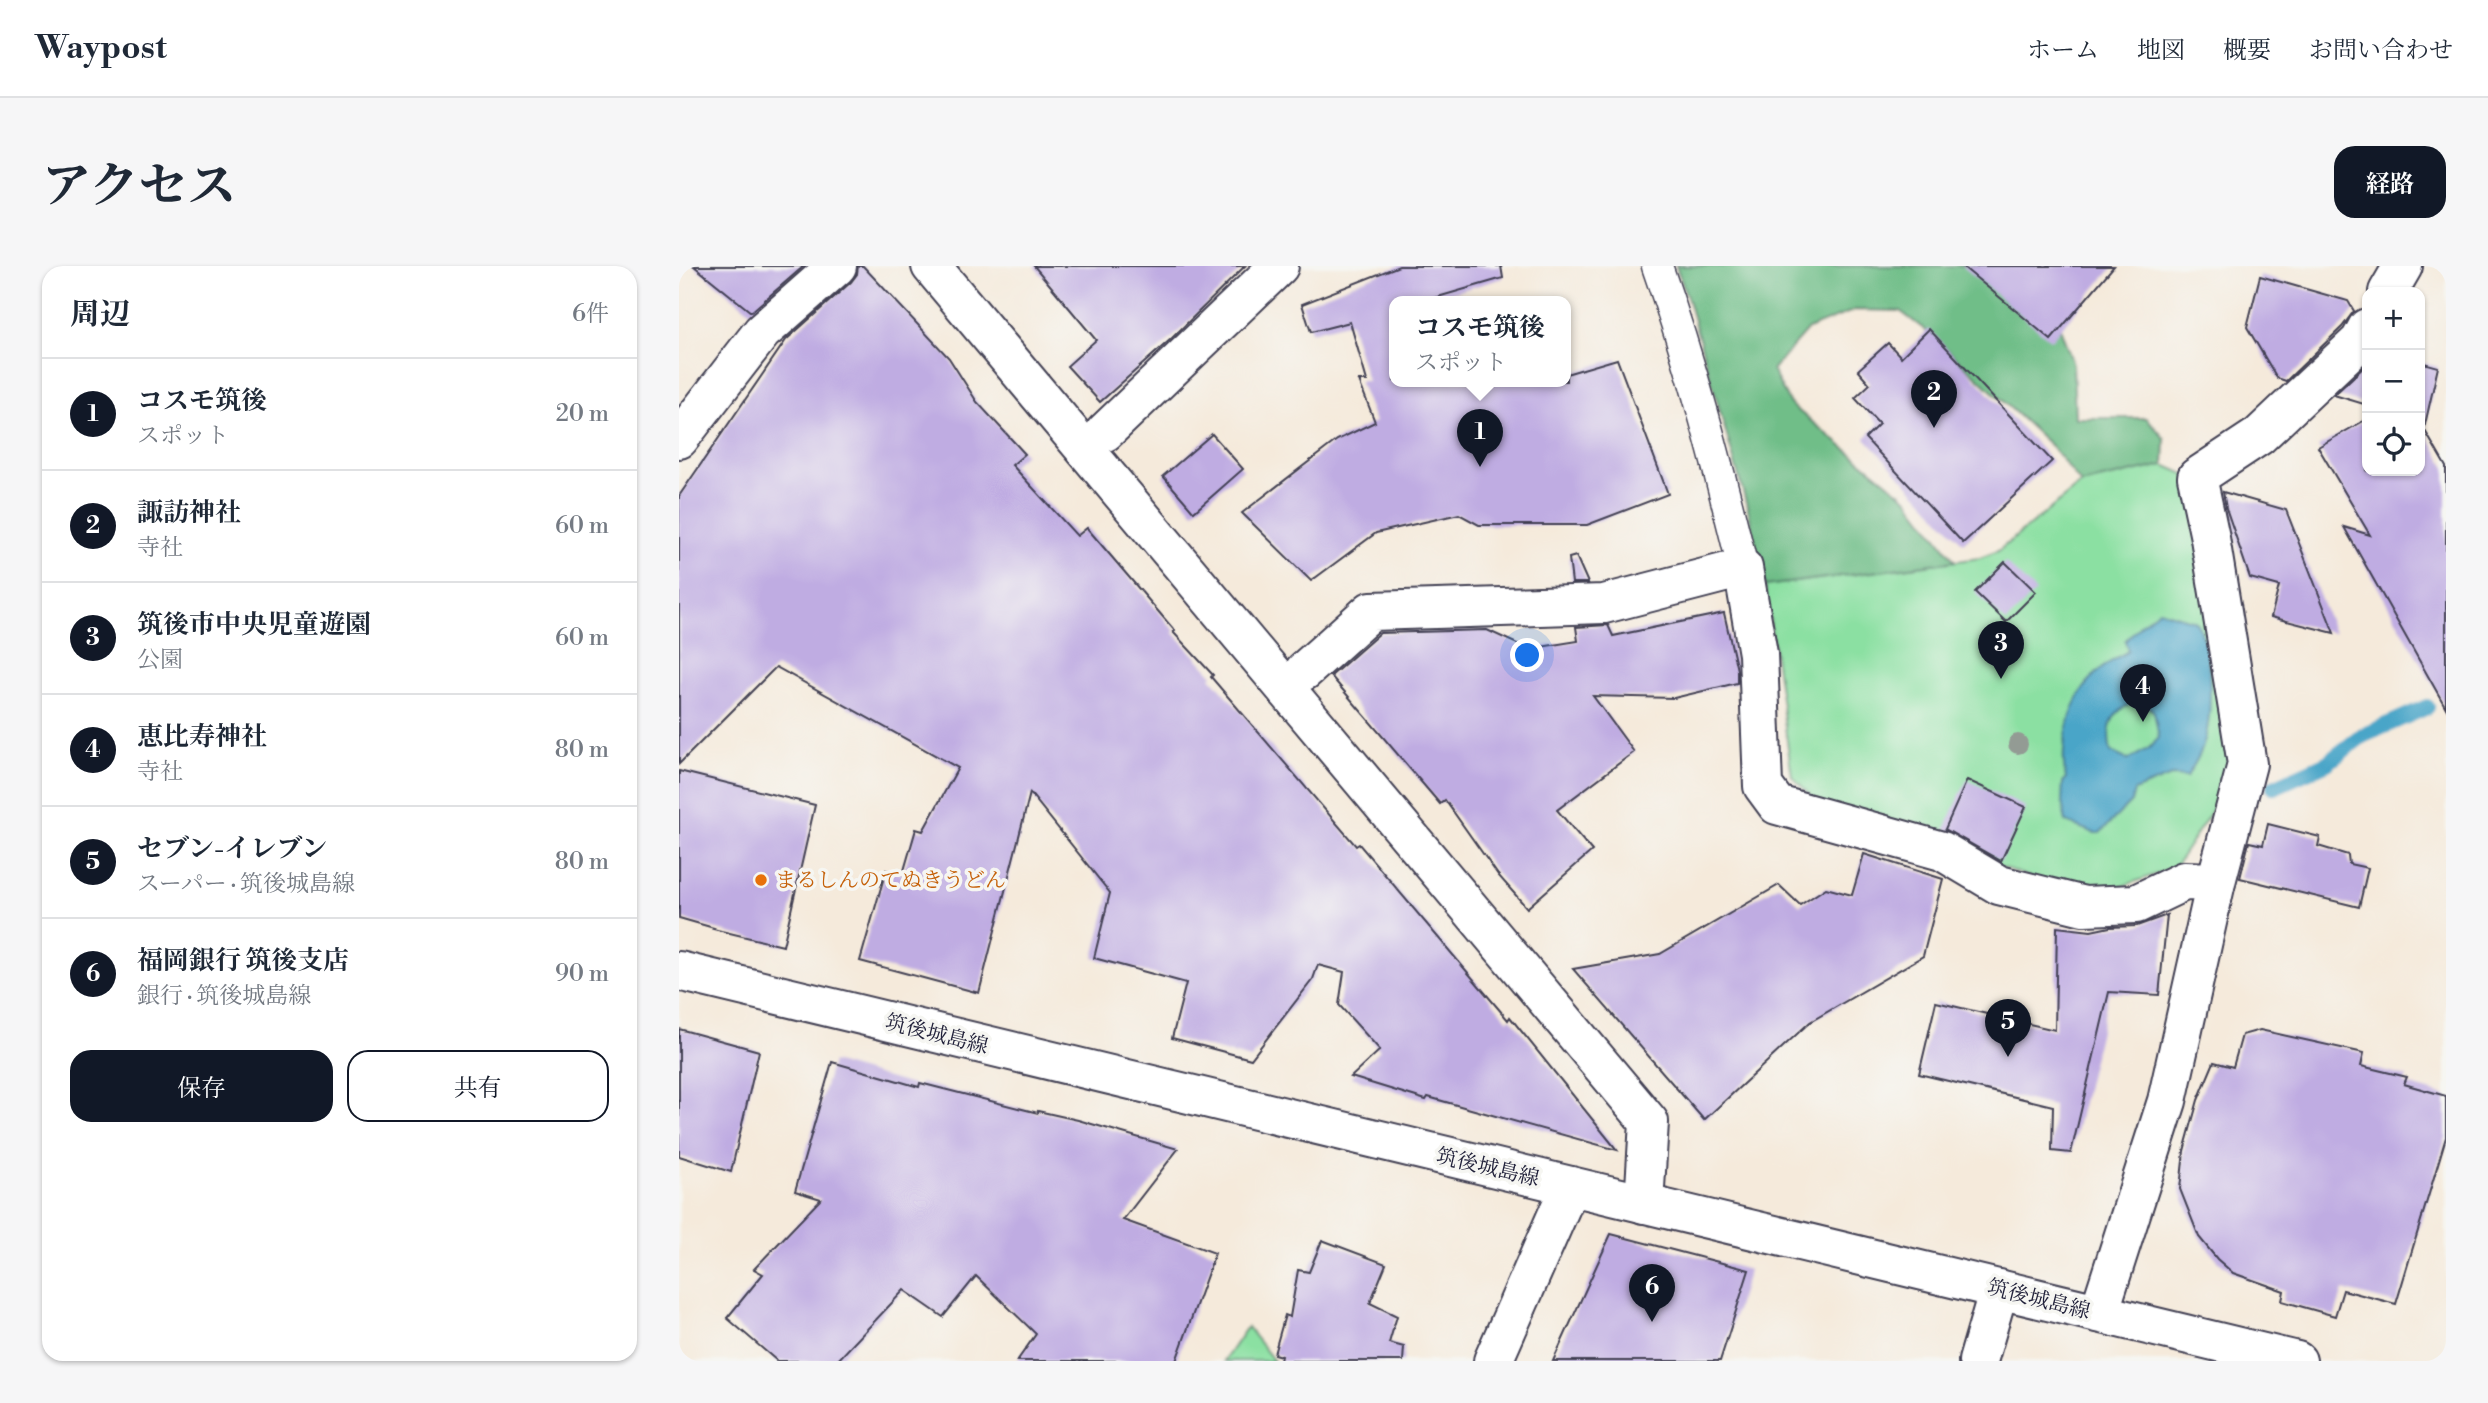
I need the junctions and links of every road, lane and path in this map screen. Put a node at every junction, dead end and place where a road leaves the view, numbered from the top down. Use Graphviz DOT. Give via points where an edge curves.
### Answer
graph roads {
  1 [pos="837,266"];
  2 [pos="931,266"];
  3 [pos="1279,266"];
  4 [pos="1657,266"];
  5 [pos="2403,266"];
  6 [pos="2391,287"];
  7 [pos="2362,337"];
  8 [pos="1105,432"];
  9 [pos="679,439"];
  10 [pos="1742,568"];
  11 [pos="1304,671"];
  12 [pos="2215,882"];
  13 [pos="679,971"];
  14 [pos="1570,1186"];
  15 [pos="1644,1204"];
  16 [pos="1999,1289"];
  17 [pos="2099,1313"];
  18 [pos="1493,1361"];
  19 [pos="1978,1361"];
  20 [pos="2297,1361"];
  1 -- 9 [label="street" via="762,332"];
  2 -- 15 [label="street" via="1649,1122"];
  3 -- 8 [label="street"];
  4 -- 10 [label="lane" via="1713,446"];
  5 -- 6 [label="street"];
  7 -- 12 [label="street" via="2259,436 2197,477 2247,764"];
  10 -- 11 [label="street" via="1604,604 1371,611"];
  10 -- 12 [label="street" via="1758,654 1763,786 1777,805 1942,851 1999,884 2084,906 2136,904 2184,881"];
  12 -- 17 [label="street" via="2167,1101"];
  13 -- 14 [label="street, 筑後城島線"];
  14 -- 15 [label="street, 筑後城島線"];
  14 -- 18 [label="street"];
  15 -- 16 [label="street, 筑後城島線"];
  16 -- 17 [label="street, 筑後城島線"];
  16 -- 19 [label="street"];
  17 -- 20 [label="street, 筑後城島線"];
}
